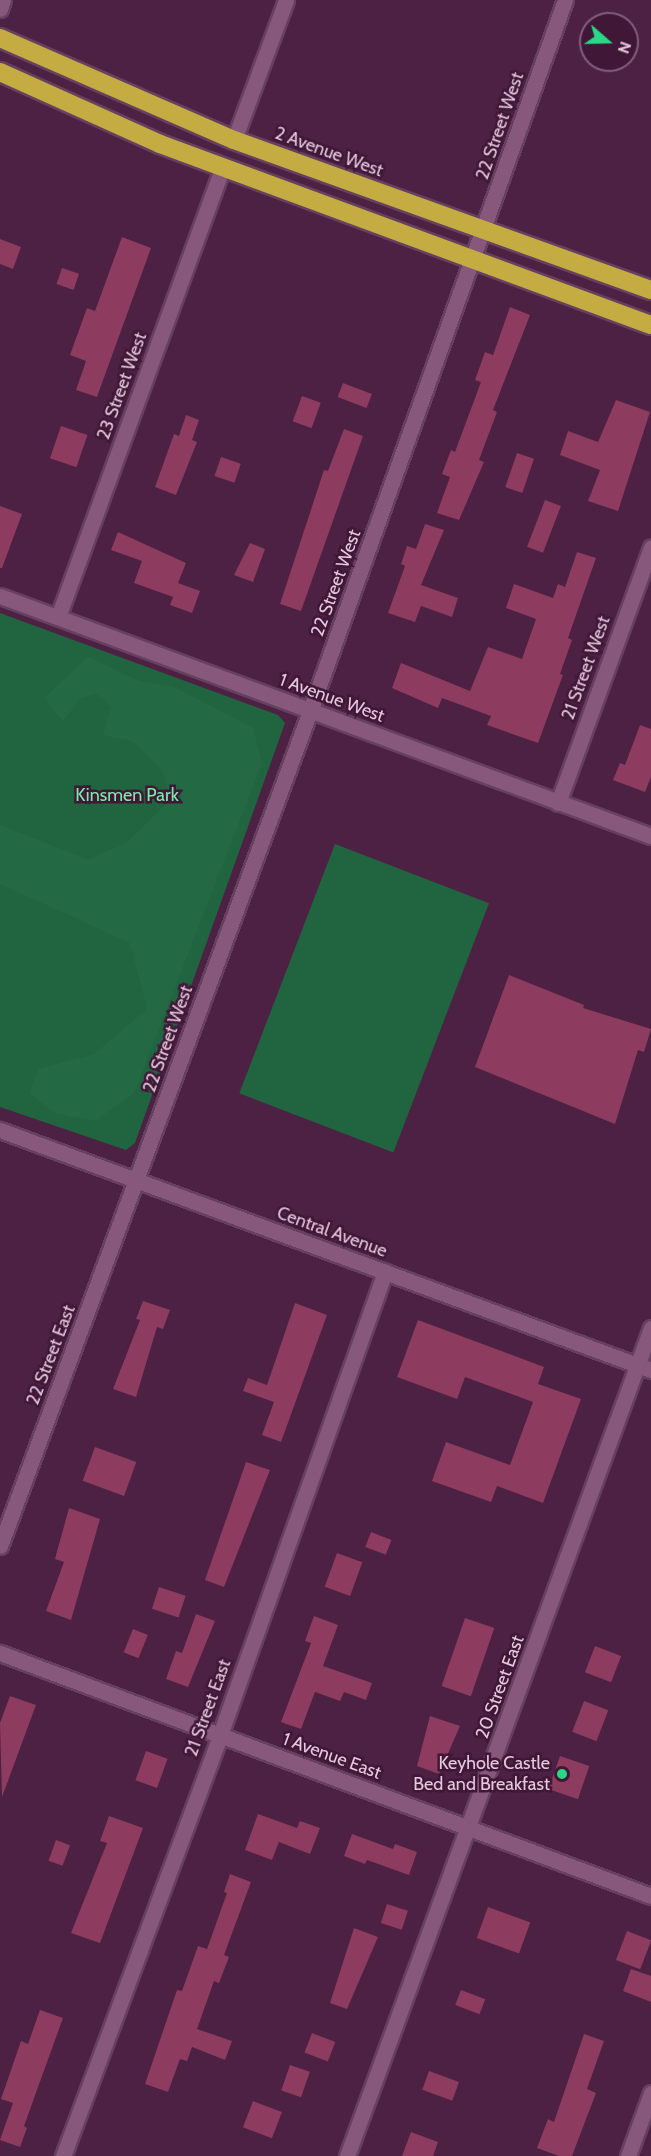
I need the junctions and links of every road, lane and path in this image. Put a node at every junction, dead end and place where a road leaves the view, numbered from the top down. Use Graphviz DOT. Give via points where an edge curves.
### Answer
graph roads {
  1 [pos="3,0"];
  2 [pos="286,0"];
  3 [pos="565,0"];
  4 [pos="0,9"];
  5 [pos="0,38"];
  6 [pos="0,72"];
  7 [pos="234,140"];
  8 [pos="223,168"];
  9 [pos="484,229"];
  10 [pos="473,259"];
  11 [pos="651,290"];
  12 [pos="651,325"];
  13 [pos="651,547"];
  14 [pos="0,596"];
  15 [pos="58,618"];
  16 [pos="310,711"];
  17 [pos="558,803"];
  18 [pos="651,836"];
  19 [pos="0,1130"];
  20 [pos="138,1178"];
  21 [pos="385,1272"];
  22 [pos="651,1328"];
  23 [pos="644,1367"];
  24 [pos="0,1546"];
  25 [pos="0,1653"];
  26 [pos="220,1735"];
  27 [pos="469,1827"];
  28 [pos="651,1896"];
  29 [pos="651,2094"];
  30 [pos="63,2156"];
  31 [pos="347,2156"];
  32 [pos="628,2156"];
  1 -- 4 [label="street"];
  2 -- 7 [label="street"];
  3 -- 9 [label="street, 22 Street West"];
  5 -- 7 [label="highway, 2 Avenue West"];
  6 -- 8 [label="highway" via="100,120"];
  7 -- 9 [label="highway, 2 Avenue West"];
  8 -- 10 [label="highway"];
  8 -- 15 [label="street, 23 Street West"];
  9 -- 10 [label="street, 22 Street West"];
  9 -- 11 [label="highway, 2 Avenue West"];
  10 -- 12 [label="highway"];
  10 -- 16 [label="street, 22 Street West"];
  13 -- 17 [label="street, 21 Street West"];
  14 -- 15 [label="street, 1 Avenue West"];
  15 -- 16 [label="street, 1 Avenue West"];
  16 -- 17 [label="street, 1 Avenue West"];
  16 -- 20 [label="street, 22 Street West"];
  17 -- 18 [label="street, 1 Avenue West"];
  19 -- 20 [label="street, Central Avenue"];
  20 -- 21 [label="street, Central Avenue"];
  20 -- 24 [label="street, 22 Street East"];
  21 -- 23 [label="street, Central Avenue"];
  21 -- 26 [label="street, 21 Street East"];
  22 -- 23 [label="street, 20 Street East"];
  23 -- 27 [label="street, 20 Street East"];
  25 -- 26 [label="street, 1 Avenue East"];
  26 -- 27 [label="street, 1 Avenue East"];
  26 -- 30 [label="street, 21 Street East"];
  27 -- 28 [label="street, 1 Avenue East"];
  27 -- 31 [label="street, 20 Street East"];
  29 -- 32 [label="street"];
}
